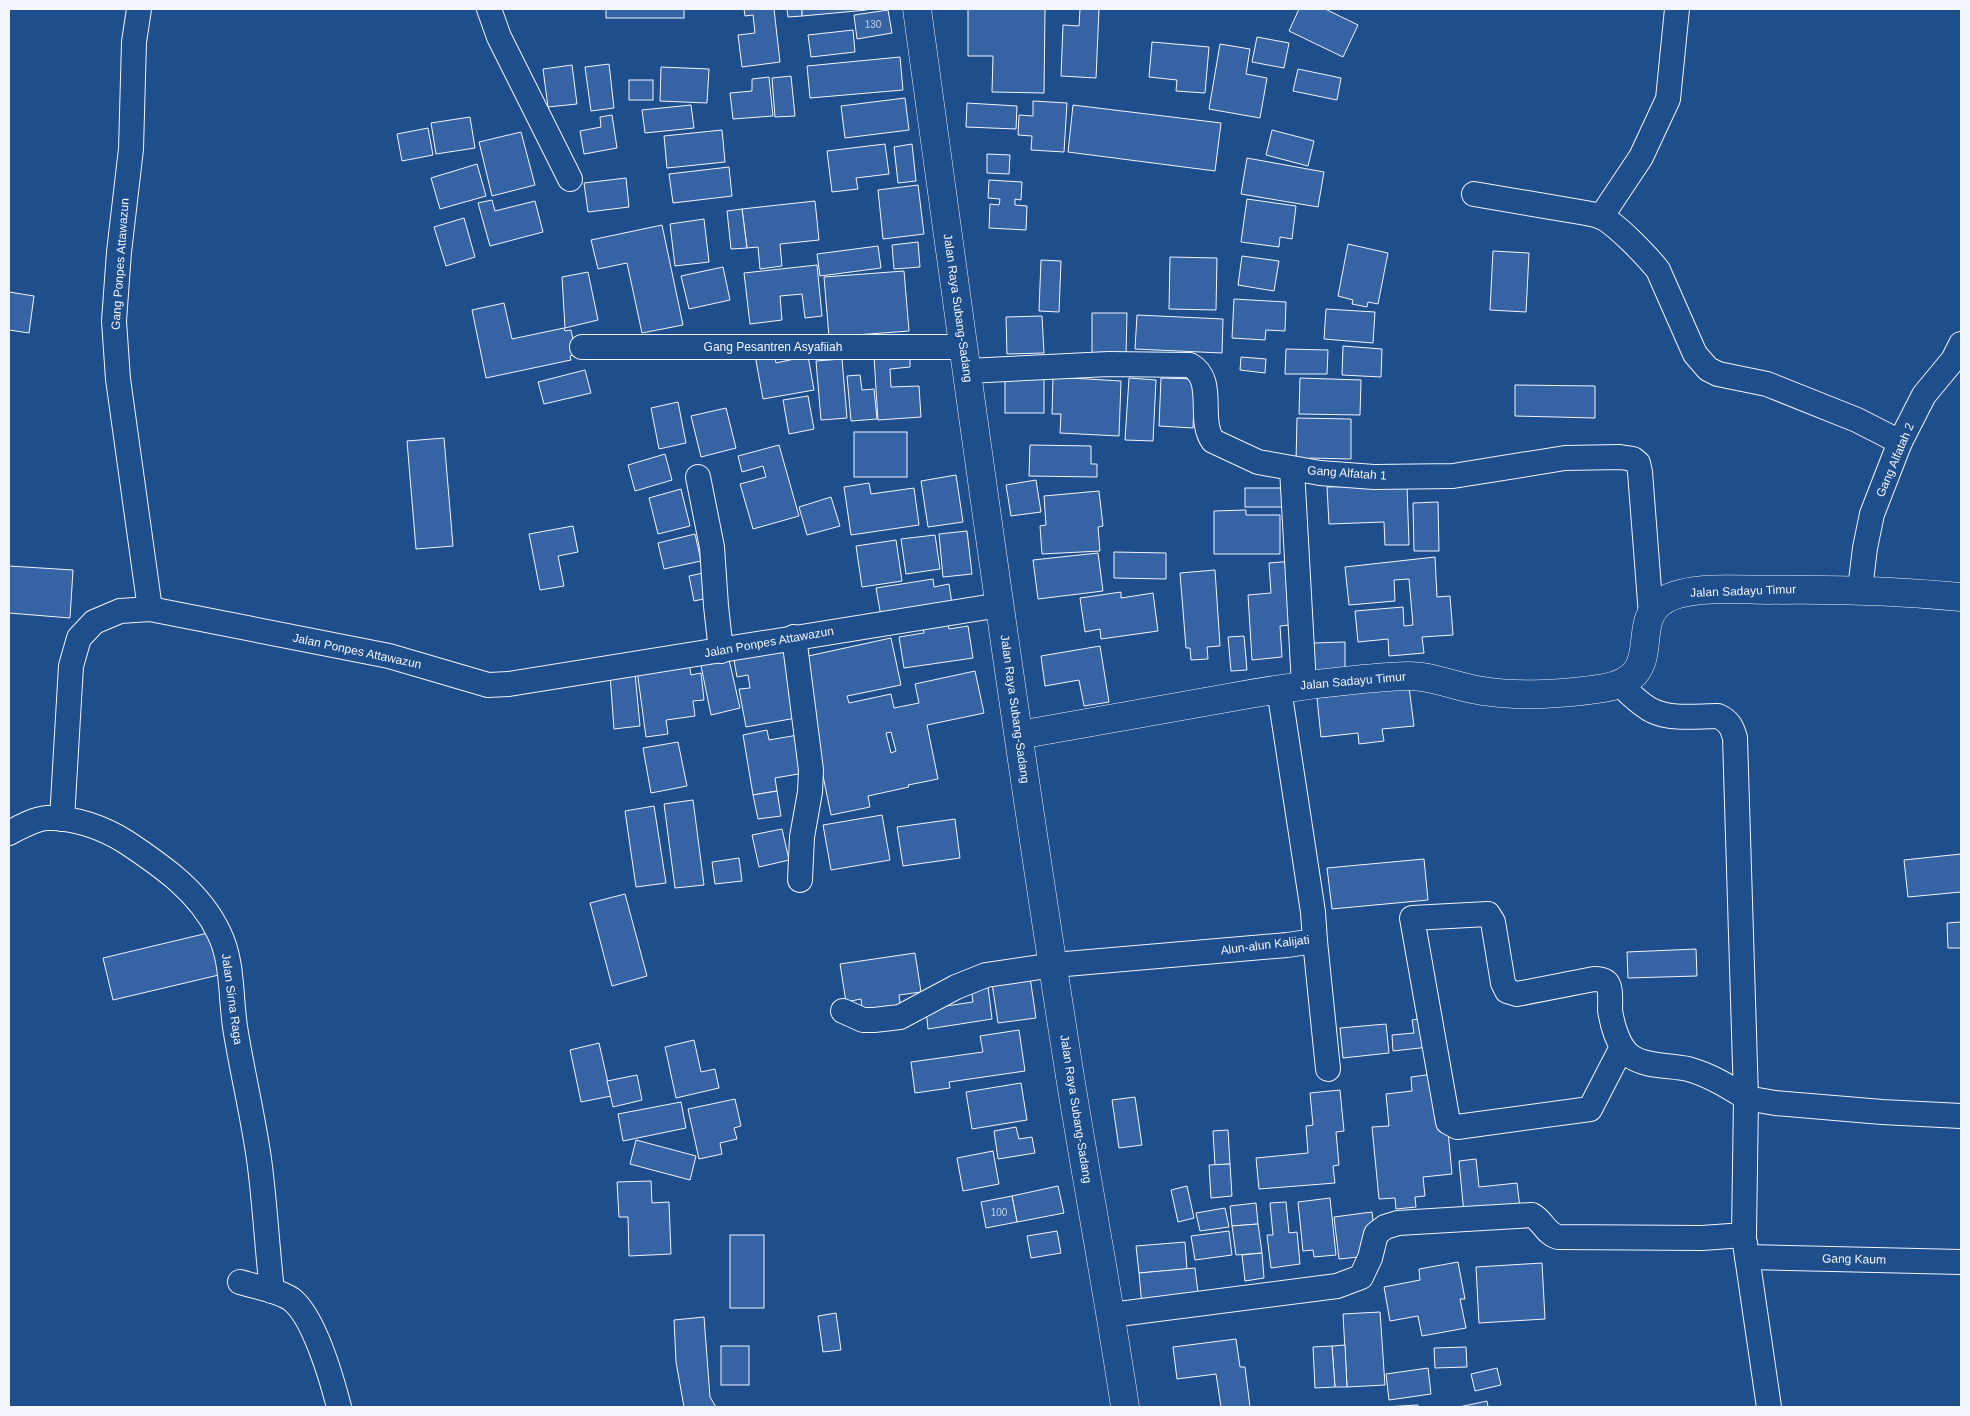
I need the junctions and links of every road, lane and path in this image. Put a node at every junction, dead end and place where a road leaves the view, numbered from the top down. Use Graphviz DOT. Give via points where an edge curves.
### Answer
graph roads {
  1 [pos="138,9"];
  2 [pos="489,9"];
  3 [pos="917,9"];
  4 [pos="1677,9"];
  5 [pos="570,179"];
  6 [pos="1474,194"];
  7 [pos="1601,217"];
  8 [pos="1961,344"];
  9 [pos="582,347"];
  10 [pos="965,359"];
  11 [pos="1900,442"];
  12 [pos="1292,468"];
  13 [pos="698,477"];
  14 [pos="1860,589"];
  15 [pos="1961,597"];
  16 [pos="1000,605"];
  17 [pos="150,609"];
  18 [pos="1651,615"];
  19 [pos="794,637"];
  20 [pos="721,651"];
  21 [pos="1619,684"];
  22 [pos="1292,687"];
  23 [pos="1019,734"];
  24 [pos="62,819"];
  25 [pos="9,833"];
  26 [pos="800,880"];
  27 [pos="1315,940"];
  28 [pos="1054,965"];
  29 [pos="843,1011"];
  30 [pos="1622,1047"];
  31 [pos="1328,1069"];
  32 [pos="1746,1098"];
  33 [pos="1961,1116"];
  34 [pos="1746,1246"];
  35 [pos="1961,1262"];
  36 [pos="240,1282"];
  37 [pos="272,1291"];
  38 [pos="1111,1315"];
  39 [pos="339,1407"];
  40 [pos="1125,1407"];
  41 [pos="1769,1407"];
  1 -- 17 [label="street, Gang Ponpes Attawazun" via="130,149 114,322 118,379"];
  2 -- 5 [label="street" via="499,36"];
  3 -- 10 [label="main road, Jalan Raya Subang-Sadang"];
  4 -- 7 [label="street" via="1668,99 1641,157"];
  6 -- 7 [label="street"];
  7 -- 11 [label="street" via="1658,270 1695,354 1708,369 1767,384 1857,420"];
  8 -- 11 [label="street, Gang Alfatah 2" via="1953,360 1924,395"];
  9 -- 10 [label="street, Gang Pesantren Asyafiiah"];
  10 -- 12 [label="street, Gang Alfatah 1" via="1190,365 1196,368 1204,383 1207,426 1213,441 1258,462"];
  10 -- 16 [label="main road, Jalan Raya Subang-Sadang"];
  11 -- 14 [label="street, Gang Alfatah 2" via="1872,514"];
  12 -- 18 [label="street, Gang Alfatah 1" via="1374,477 1453,476 1565,458 1633,458 1640,472"];
  12 -- 22 [label="street, Alun-alun Kalijati"];
  13 -- 20 [label="street" via="712,547"];
  14 -- 15 [label="main road, Jalan Sadayu Timur"];
  14 -- 18 [label="main road, Jalan Sadayu Timur" via="1690,592 1671,596"];
  16 -- 19 [label="street, Jalan Ponpes Attawazun"];
  16 -- 23 [label="main road, Jalan Raya Subang-Sadang"];
  17 -- 20 [label="street, Jalan Ponpes Attawazun" via="389,656 488,685"];
  17 -- 24 [label="street, Jalan Ponpes Attawazun" via="120,611 94,622 79,638 71,666"];
  18 -- 21 [label="main road, Jalan Sadayu Timur" via="1637,672"];
  19 -- 20 [label="street, Jalan Ponpes Attawazun"];
  19 -- 26 [label="street" via="811,770"];
  21 -- 22 [label="main road, Jalan Sadayu Timur" via="1547,693 1508,693 1409,676"];
  21 -- 32 [label="street" via="1652,711 1664,715 1718,716 1733,728"];
  22 -- 23 [label="main road, Jalan Sadayu Timur"];
  22 -- 27 [label="street, Alun-alun Kalijati"];
  23 -- 28 [label="main road, Jalan Raya Subang-Sadang"];
  24 -- 25 [label="street, Jalan Sirna Raga" via="46,818"];
  24 -- 37 [label="street, Jalan Sirna Raga" via="113,834 156,862 190,890 220,933 226,951 236,1031 259,1159"];
  27 -- 28 [label="street, Alun-alun Kalijati"];
  27 -- 31 [label="street"];
  28 -- 29 [label="street, Alun-alun Kalijati" via="986,975 900,1016 863,1020"];
  28 -- 38 [label="main road, Jalan Raya Subang-Sadang"];
  30 -- 30 [label="street" via="1605,981 1594,979 1511,993 1503,983 1493,922 1488,914 1412,918 1448,1122 1457,1127 1590,1109"];
  30 -- 32 [label="street" via="1640,1061 1689,1070 1716,1079"];
  32 -- 33 [label="street" via="1882,1112"];
  32 -- 34 [label="street"];
  34 -- 35 [label="street, Gang Kaum"];
  34 -- 38 [label="street, Gang Kaum" via="1702,1238 1558,1237 1532,1215 1398,1223 1376,1234 1361,1277 1337,1286"];
  34 -- 41 [label="street"];
  36 -- 37 [label="street"];
  37 -- 39 [label="street" via="292,1300 309,1321"];
  38 -- 40 [label="main road, Jalan Raya Subang-Sadang"];
}
